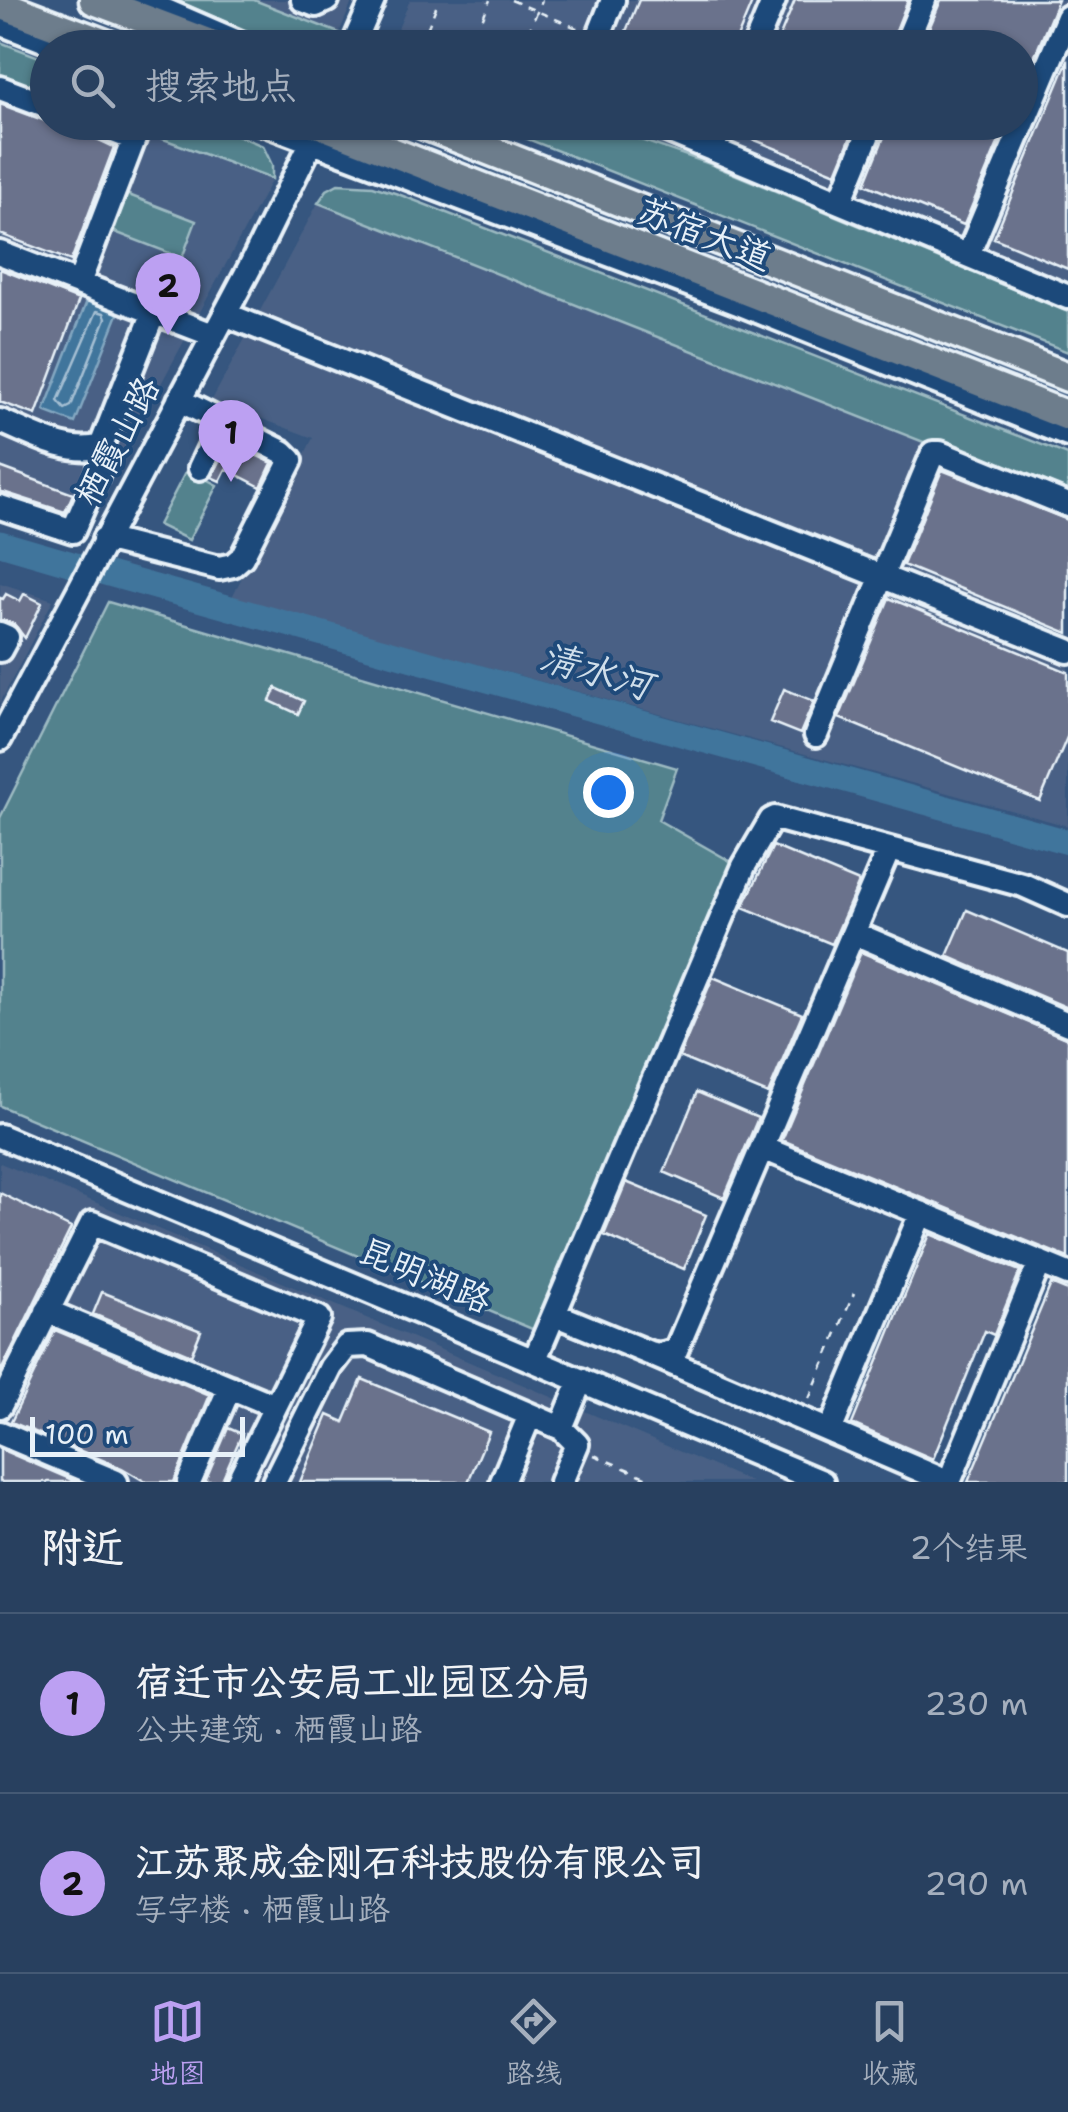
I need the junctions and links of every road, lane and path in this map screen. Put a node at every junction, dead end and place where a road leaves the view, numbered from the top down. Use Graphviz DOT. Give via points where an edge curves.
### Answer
graph roads {
  1 [pos="94,0"];
  2 [pos="142,0"];
  3 [pos="303,0"];
  4 [pos="327,0"];
  5 [pos="372,0"];
  6 [pos="440,0"];
  7 [pos="490,0"];
  8 [pos="511,0"];
  9 [pos="542,0"];
  10 [pos="613,0"];
  11 [pos="774,0"];
  12 [pos="924,0"];
  13 [pos="0,4"];
  14 [pos="537,11"];
  15 [pos="1068,17"];
  16 [pos="0,23"];
  17 [pos="69,30"];
  18 [pos="173,30"];
  19 [pos="211,30"];
  20 [pos="360,30"];
  21 [pos="428,30"];
  22 [pos="478,30"];
  23 [pos="529,30"];
  24 [pos="572,30"];
  25 [pos="592,30"];
  26 [pos="762,30"];
  27 [pos="912,30"];
  28 [pos="30,35"];
  29 [pos="0,88"];
  30 [pos="1038,88"];
  31 [pos="30,99"];
  32 [pos="134,140"];
  33 [pos="311,140"];
  34 [pos="346,140"];
  35 [pos="348,140"];
  36 [pos="464,140"];
  37 [pos="492,140"];
  38 [pos="689,140"];
  39 [pos="716,140"];
  40 [pos="866,140"];
  41 [pos="1016,140"];
  42 [pos="712,150"];
  43 [pos="840,202"];
  44 [pos="0,253"];
  45 [pos="968,255"];
  46 [pos="79,283"];
  47 [pos="1068,297"];
  48 [pos="154,312"];
  49 [pos="219,325"];
  50 [pos="1068,366"];
  51 [pos="1068,377"];
  52 [pos="179,400"];
  53 [pos="1068,416"];
  54 [pos="0,421"];
  55 [pos="222,422"];
  56 [pos="1068,434"];
  57 [pos="101,446"];
  58 [pos="200,468"];
  59 [pos="1068,504"];
  60 [pos="0,507"];
  61 [pos="104,539"];
  62 [pos="881,576"];
  63 [pos="0,634"];
  64 [pos="0,650"];
  65 [pos="1068,651"];
  66 [pos="816,735"];
  67 [pos="0,740"];
  68 [pos="889,849"];
  69 [pos="1068,905"];
  70 [pos="854,933"];
  71 [pos="1068,1024"];
  72 [pos="0,1136"];
  73 [pos="763,1148"];
  74 [pos="922,1214"];
  75 [pos="1040,1262"];
  76 [pos="322,1270"];
  77 [pos="1068,1274"];
  78 [pos="854,1294"];
  79 [pos="302,1311"];
  80 [pos="48,1312"];
  81 [pos="554,1314"];
  82 [pos="648,1353"];
  83 [pos="534,1360"];
  84 [pos="582,1380"];
  85 [pos="230,1387"];
  86 [pos="0,1406"];
  87 [pos="275,1406"];
  88 [pos="530,1415"];
  89 [pos="801,1419"];
  90 [pos="830,1431"];
  91 [pos="0,1433"];
  92 [pos="569,1436"];
  93 [pos="813,1480"];
  94 [pos="116,1482"];
  95 [pos="190,1482"];
  96 [pos="238,1482"];
  97 [pos="274,1482"];
  98 [pos="502,1482"];
  99 [pos="561,1482"];
  100 [pos="658,1482"];
  101 [pos="949,1482"];
  1 -- 18 [label="main road"];
  2 -- 19 [label="street"];
  3 -- 4 [label="street"];
  5 -- 20 [label="street"];
  6 -- 21 [label="path"];
  7 -- 22 [label="path"];
  8 -- 14 [label="path"];
  9 -- 14 [label="path"];
  10 -- 25 [label="street"];
  11 -- 26 [label="street"];
  12 -- 27 [label="street"];
  13 -- 17 [label="main road"];
  14 -- 23 [label="path"];
  14 -- 24 [label="path"];
  15 -- 30 [label="street"];
  16 -- 28 [label="street"];
  29 -- 31 [label="street"];
  32 -- 46 [label="street"];
  33 -- 49 [label="street, 栖霞山路"];
  34 -- 56 [label="street"];
  35 -- 53 [label="main road, 苏宿大道"];
  36 -- 51 [label="main road, 苏宿大道"];
  37 -- 50 [label="street"];
  38 -- 42 [label="street"];
  39 -- 42 [label="street"];
  40 -- 43 [label="street"];
  41 -- 45 [label="street"];
  42 -- 43 [label="street"];
  43 -- 45 [label="street"];
  44 -- 46 [label="street"];
  45 -- 47 [label="street"];
  46 -- 48 [label="street"];
  48 -- 49 [label="street"];
  48 -- 57 [label="street"];
  49 -- 52 [label="street, 栖霞山路"];
  49 -- 62 [label="street"];
  52 -- 55 [label="street"];
  52 -- 61 [label="street, 栖霞山路"];
  54 -- 57 [label="street" via="70,448"];
  55 -- 58 [label="street"];
  55 -- 61 [label="street" via="291,460 238,562 219,568"];
  57 -- 60 [label="street" via="106,457 73,531"];
  59 -- 62 [label="street" via="933,454"];
  61 -- 67 [label="street, 栖霞山路"];
  62 -- 65 [label="street"];
  62 -- 66 [label="street"];
  63 -- 64 [label="street" via="7,637"];
  68 -- 69 [label="street" via="1022,885"];
  68 -- 70 [label="street"];
  68 -- 81 [label="street" via="775,818 766,824"];
  70 -- 71 [label="street"];
  70 -- 73 [label="street"];
  72 -- 76 [label="street, 昆明湖路"];
  73 -- 74 [label="street"];
  73 -- 82 [label="street" via="682,1340 669,1354"];
  74 -- 75 [label="street"];
  74 -- 90 [label="street"];
  75 -- 77 [label="street"];
  75 -- 101 [label="street"];
  76 -- 79 [label="street"];
  76 -- 83 [label="street, 昆明湖路"];
  78 -- 89 [label="path"];
  79 -- 80 [label="street" via="92,1222"];
  79 -- 87 [label="street" via="319,1318"];
  80 -- 85 [label="street"];
  80 -- 86 [label="street"];
  81 -- 82 [label="street"];
  81 -- 83 [label="street"];
  82 -- 89 [label="street"];
  83 -- 84 [label="street, 昆明湖路"];
  84 -- 92 [label="street"];
  84 -- 93 [label="street, 昆明湖路"];
  85 -- 87 [label="street"];
  85 -- 95 [label="street"];
  87 -- 96 [label="street"];
  88 -- 92 [label="street"];
  88 -- 97 [label="street" via="358,1343 337,1356"];
  88 -- 98 [label="street"];
  89 -- 90 [label="street"];
  90 -- 101 [label="street"];
  91 -- 94 [label="street"];
  92 -- 99 [label="street"];
  92 -- 100 [label="path" via="589,1453"];
}
